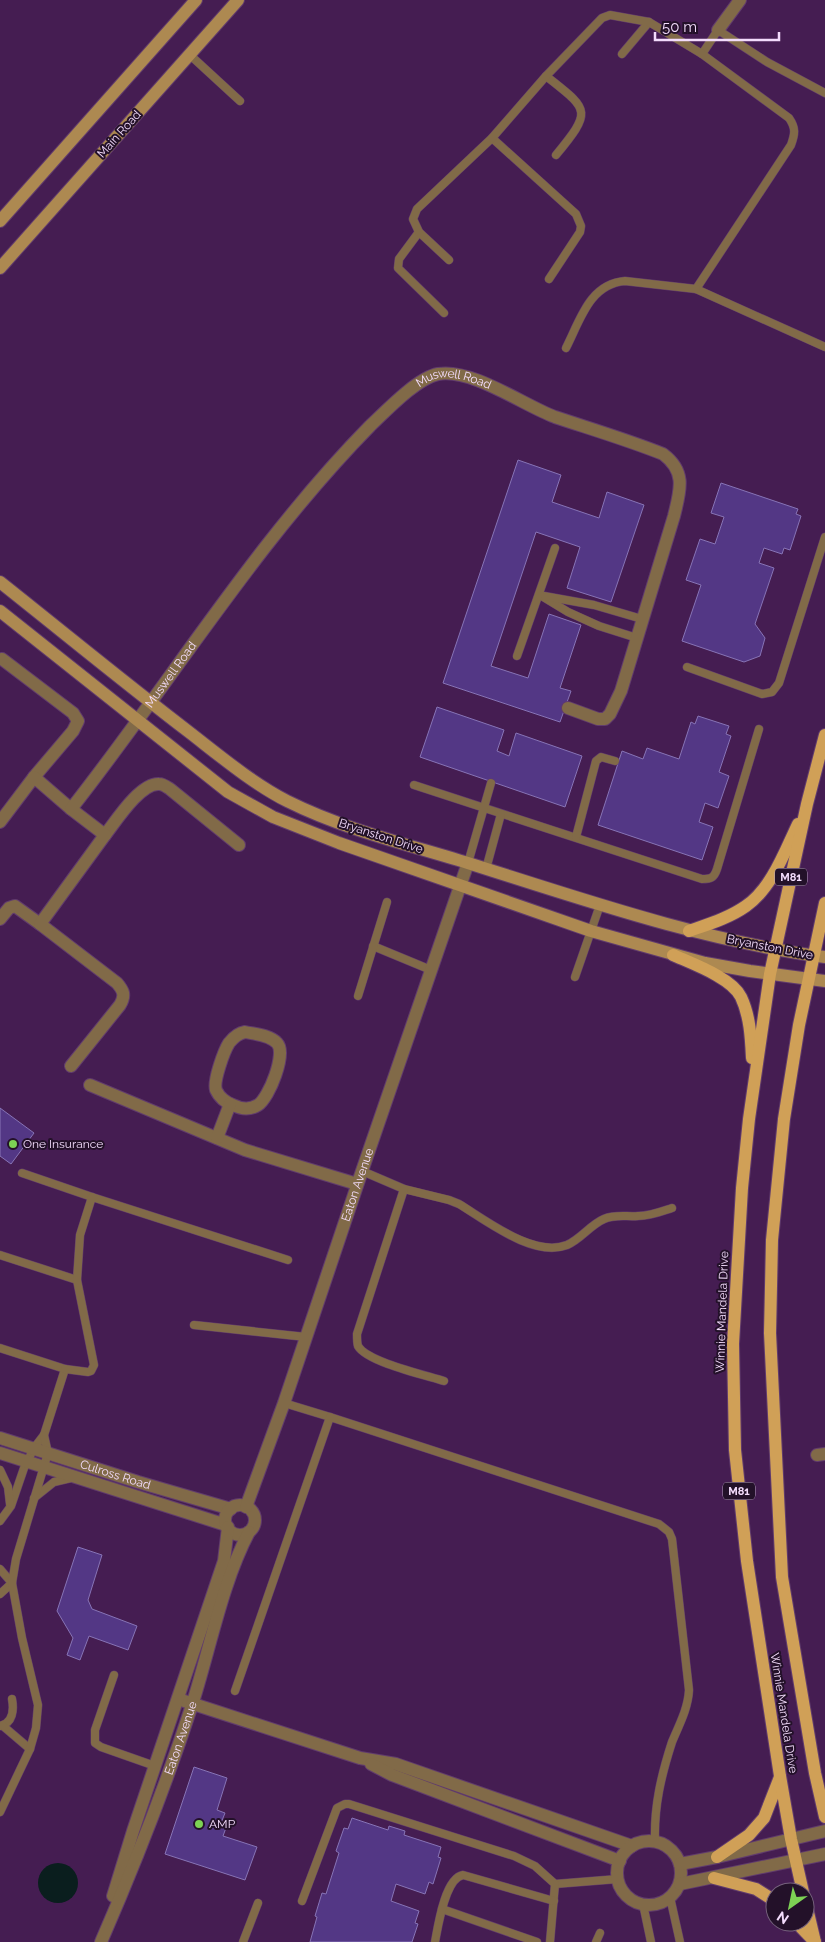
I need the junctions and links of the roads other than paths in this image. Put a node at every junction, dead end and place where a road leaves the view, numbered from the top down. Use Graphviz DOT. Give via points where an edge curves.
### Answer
graph roads {
  1 [pos="196,0"];
  2 [pos="238,0"];
  3 [pos="740,0"];
  4 [pos="649,22"];
  5 [pos="718,30"];
  6 [pos="622,54"];
  7 [pos="702,54"];
  8 [pos="190,55"];
  9 [pos="546,76"];
  10 [pos="825,93"];
  11 [pos="240,102"];
  12 [pos="492,138"];
  13 [pos="556,155"];
  14 [pos="0,221"];
  15 [pos="419,232"];
  16 [pos="449,260"];
  17 [pos="0,268"];
  18 [pos="549,279"];
  19 [pos="696,289"];
  20 [pos="444,313"];
  21 [pos="825,347"];
  22 [pos="566,348"];
  23 [pos="825,538"];
  24 [pos="555,548"];
  25 [pos="822,556"];
  26 [pos="0,582"];
  27 [pos="540,595"];
  28 [pos="0,611"];
  29 [pos="642,619"];
  30 [pos="637,638"];
  31 [pos="517,656"];
  32 [pos="2,659"];
  33 [pos="687,667"];
  34 [pos="150,702"];
  35 [pos="568,708"];
  36 [pos="137,720"];
  37 [pos="759,730"];
  38 [pos="825,735"];
  39 [pos="615,762"];
  40 [pos="34,777"];
  41 [pos="491,783"];
  42 [pos="414,786"];
  43 [pos="807,804"];
  44 [pos="483,808"];
  45 [pos="71,809"];
  46 [pos="500,814"];
  47 [pos="0,822"];
  48 [pos="105,835"];
  49 [pos="576,837"];
  50 [pos="239,845"];
  51 [pos="468,863"];
  52 [pos="486,869"];
  53 [pos="461,886"];
  54 [pos="387,902"];
  55 [pos="825,903"];
  56 [pos="600,904"];
  57 [pos="0,919"];
  58 [pos="40,924"];
  59 [pos="592,931"];
  60 [pos="689,931"];
  61 [pos="373,946"];
  62 [pos="776,950"];
  63 [pos="673,954"];
  64 [pos="819,956"];
  65 [pos="431,970"];
  66 [pos="770,974"];
  67 [pos="575,976"];
  68 [pos="807,978"];
  69 [pos="825,980"];
  70 [pos="358,996"];
  71 [pos="71,1066"];
  72 [pos="90,1085"];
  73 [pos="754,1086"];
  74 [pos="230,1104"];
  75 [pos="217,1138"];
  76 [pos="362,1171"];
  77 [pos="22,1173"];
  78 [pos="357,1184"];
  79 [pos="404,1188"];
  80 [pos="92,1197"];
  81 [pos="672,1208"];
  82 [pos="0,1255"];
  83 [pos="288,1260"];
  84 [pos="77,1280"];
  85 [pos="194,1325"];
  86 [pos="306,1336"];
  87 [pos="0,1348"];
  88 [pos="66,1369"];
  89 [pos="444,1381"];
  90 [pos="284,1403"];
  91 [pos="330,1417"];
  92 [pos="44,1435"];
  93 [pos="0,1438"];
  94 [pos="34,1448"];
  95 [pos="0,1453"];
  96 [pos="48,1453"];
  97 [pos="27,1462"];
  98 [pos="44,1468"];
  99 [pos="0,1470"];
  100 [pos="78,1477"];
  101 [pos="33,1500"];
  102 [pos="11,1506"];
  103 [pos="246,1507"];
  104 [pos="231,1509"];
  105 [pos="0,1521"];
  106 [pos="227,1526"];
  107 [pos="250,1532"];
  108 [pos="0,1570"];
  109 [pos="12,1583"];
  110 [pos="0,1594"];
  111 [pos="114,1675"];
  112 [pos="234,1691"];
  113 [pos="12,1699"];
  114 [pos="178,1699"];
  115 [pos="192,1704"];
  116 [pos="2,1726"];
  117 [pos="30,1749"];
  118 [pos="360,1758"];
  119 [pos="155,1766"];
  120 [pos="815,1774"];
  121 [pos="780,1776"];
  122 [pos="825,1784"];
  123 [pos="0,1812"];
  124 [pos="825,1817"];
  125 [pos="825,1831"];
  126 [pos="791,1839"];
  127 [pos="655,1841"];
  128 [pos="632,1846"];
  129 [pos="825,1854"];
  130 [pos="718,1857"];
  131 [pos="796,1860"];
  132 [pos="620,1861"];
  133 [pos="680,1864"];
  134 [pos="714,1878"];
  135 [pos="618,1879"];
  136 [pos="801,1882"];
  137 [pos="555,1884"];
  138 [pos="680,1884"];
  139 [pos="765,1895"];
  140 [pos="670,1897"];
  141 [pos="554,1901"];
  142 [pos="302,1902"];
  143 [pos="258,1903"];
  144 [pos="643,1904"];
  145 [pos="442,1909"];
  146 [pos="806,1932"];
  147 [pos="600,1933"];
  148 [pos="101,1942"];
  149 [pos="243,1942"];
  150 [pos="435,1942"];
  151 [pos="537,1942"];
  152 [pos="550,1942"];
  153 [pos="596,1942"];
  154 [pos="651,1942"];
  155 [pos="680,1942"];
  156 [pos="815,1942"];
  1 -- 14 [label="main road"];
  2 -- 8 [label="main road, Main Road"];
  3 -- 5 [label="street"];
  4 -- 6 [label="lane"];
  4 -- 7 [label="lane"];
  4 -- 9 [label="lane" via="610,15 602,18"];
  5 -- 7 [label="lane"];
  5 -- 10 [label="lane" via="767,62"];
  7 -- 19 [label="lane" via="789,118 795,135"];
  8 -- 11 [label="lane"];
  8 -- 17 [label="main road, Main Road"];
  9 -- 12 [label="lane"];
  9 -- 13 [label="lane" via="575,99 582,116"];
  12 -- 15 [label="lane" via="417,209 413,219"];
  12 -- 18 [label="lane" via="579,220 580,232"];
  15 -- 16 [label="lane"];
  15 -- 20 [label="lane" via="399,259 398,268"];
  19 -- 21 [label="lane"];
  19 -- 22 [label="lane" via="614,282 592,298"];
  23 -- 25 [label="lane"];
  24 -- 27 [label="lane"];
  25 -- 33 [label="lane" via="779,683 772,692 762,694"];
  26 -- 34 [label="main road, Bryanston Drive"];
  27 -- 29 [label="lane" via="594,605"];
  27 -- 30 [label="lane" via="599,626"];
  27 -- 31 [label="lane"];
  28 -- 36 [label="main road, Bryanston Drive"];
  29 -- 30 [label="street, Muswell Road"];
  29 -- 34 [label="street, Muswell Road" via="679,497 680,476 675,465 664,454 553,416 477,380 436,374 411,389 392,406 343,455 288,518"];
  30 -- 35 [label="street, Muswell Road" via="621,691 610,714 605,719 598,719"];
  32 -- 40 [label="street" via="73,713 78,721"];
  34 -- 36 [label="street, Muswell Road"];
  34 -- 51 [label="main road, Bryanston Drive" via="286,801 331,820"];
  36 -- 45 [label="street, Muswell Road"];
  36 -- 53 [label="main road, Bryanston Drive" via="228,792 259,811"];
  37 -- 49 [label="lane" via="712,878 702,879"];
  38 -- 43 [label="main road, Winnie Mandela Drive / M81"];
  39 -- 49 [label="lane" via="601,758 596,761"];
  40 -- 45 [label="street"];
  40 -- 47 [label="street"];
  41 -- 44 [label="lane"];
  42 -- 44 [label="lane"];
  43 -- 60 [label="main road" via="776,868 756,897 732,914"];
  43 -- 62 [label="main road, Winnie Mandela Drive / M81"];
  44 -- 46 [label="lane"];
  44 -- 51 [label="lane"];
  45 -- 48 [label="street"];
  46 -- 49 [label="lane"];
  46 -- 52 [label="lane"];
  48 -- 50 [label="street" via="142,791 158,784 170,789"];
  48 -- 58 [label="street"];
  51 -- 52 [label="main road, Bryanston Drive"];
  51 -- 53 [label="street, Eaton Avenue"];
  52 -- 56 [label="main road, Bryanston Drive"];
  53 -- 59 [label="main road, Bryanston Drive"];
  53 -- 65 [label="street, Eaton Avenue"];
  54 -- 61 [label="lane"];
  55 -- 64 [label="main road, Winnie Mandela Drive"];
  56 -- 59 [label="lane"];
  56 -- 60 [label="main road, Bryanston Drive"];
  57 -- 58 [label="street" via="15,906"];
  58 -- 71 [label="street" via="116,983 124,993 120,1005"];
  59 -- 63 [label="main road, Bryanston Drive"];
  59 -- 67 [label="lane"];
  60 -- 62 [label="main road, Bryanston Drive"];
  61 -- 65 [label="lane"];
  61 -- 70 [label="lane"];
  62 -- 64 [label="main road, Bryanston Drive"];
  62 -- 66 [label="main road, Winnie Mandela Drive / M81"];
  63 -- 66 [label="main road, Bryanston Drive"];
  63 -- 73 [label="main road" via="725,981 741,996 751,1042"];
  64 -- 68 [label="main road, Winnie Mandela Drive"];
  65 -- 76 [label="street, Eaton Avenue"];
  66 -- 68 [label="main road, Bryanston Drive"];
  66 -- 73 [label="main road, Winnie Mandela Drive / M81"];
  68 -- 69 [label="main road, Bryanston Drive"];
  68 -- 120 [label="main road, Winnie Mandela Drive" via="787,1103 773,1230 770,1334 782,1576"];
  72 -- 75 [label="street"];
  73 -- 121 [label="main road, Winnie Mandela Drive / M81" via="739,1235 734,1344 735,1450 747,1561"];
  74 -- 74 [label="street" via="215,1087 230,1043 244,1032 268,1037 280,1048 280,1058 267,1097 251,1108 242,1109"];
  74 -- 75 [label="street"];
  75 -- 78 [label="street" via="245,1150"];
  76 -- 78 [label="street, Eaton Avenue"];
  76 -- 79 [label="lane"];
  77 -- 80 [label="lane"];
  78 -- 86 [label="street, Eaton Avenue"];
  79 -- 81 [label="lane" via="459,1204 523,1242 542,1248 565,1246 613,1216 654,1214"];
  79 -- 89 [label="lane" via="357,1334 358,1345 377,1360"];
  80 -- 83 [label="lane"];
  80 -- 84 [label="lane" via="80,1235"];
  82 -- 84 [label="lane"];
  84 -- 88 [label="lane" via="94,1365 88,1372"];
  85 -- 86 [label="lane"];
  86 -- 90 [label="street, Eaton Avenue"];
  87 -- 88 [label="lane"];
  88 -- 92 [label="lane"];
  90 -- 91 [label="lane"];
  90 -- 103 [label="street, Eaton Avenue"];
  91 -- 112 [label="lane"];
  91 -- 127 [label="lane" via="659,1524 670,1532 689,1690 662,1774 654,1815"];
  92 -- 94 [label="lane"];
  92 -- 96 [label="lane"];
  93 -- 94 [label="street, Culross Road"];
  94 -- 96 [label="street, Culross Road"];
  94 -- 97 [label="lane"];
  95 -- 97 [label="street, Culross Road"];
  96 -- 98 [label="lane"];
  96 -- 104 [label="street, Culross Road"];
  97 -- 98 [label="street, Culross Road"];
  97 -- 102 [label="lane"];
  98 -- 100 [label="street, Culross Road"];
  98 -- 101 [label="lane"];
  99 -- 102 [label="lane" via="8,1487"];
  100 -- 101 [label="lane" via="54,1482"];
  100 -- 106 [label="street, Culross Road"];
  101 -- 109 [label="lane"];
  102 -- 105 [label="lane"];
  103 -- 104 [label="street"];
  103 -- 107 [label="street" via="254,1515 255,1522"];
  104 -- 106 [label="street" via="226,1516"];
  106 -- 107 [label="street" via="237,1535"];
  106 -- 114 [label="street, Eaton Avenue" via="224,1561"];
  107 -- 115 [label="street, Eaton Avenue" via="234,1564"];
  108 -- 109 [label="lane"];
  109 -- 110 [label="lane"];
  109 -- 117 [label="lane" via="38,1705"];
  111 -- 119 [label="lane" via="95,1730 95,1743"];
  113 -- 116 [label="lane" via="13,1714"];
  114 -- 115 [label="street"];
  114 -- 119 [label="street, Eaton Avenue"];
  115 -- 118 [label="street"];
  115 -- 148 [label="street, Eaton Avenue" via="146,1837"];
  116 -- 117 [label="lane"];
  117 -- 123 [label="lane"];
  118 -- 128 [label="street" via="396,1764"];
  118 -- 132 [label="street" via="392,1775"];
  119 -- 148 [label="street, Eaton Avenue"];
  120 -- 122 [label="main road"];
  120 -- 124 [label="main road, Winnie Mandela Drive"];
  121 -- 126 [label="main road, Winnie Mandela Drive / M81"];
  121 -- 130 [label="main road" via="764,1818 749,1835"];
  125 -- 126 [label="street"];
  126 -- 130 [label="street"];
  126 -- 131 [label="main road, Winnie Mandela Drive / M81"];
  127 -- 128 [label="street" via="643,1841"];
  127 -- 133 [label="street" via="675,1853"];
  128 -- 132 [label="street"];
  129 -- 131 [label="street"];
  130 -- 133 [label="street"];
  131 -- 134 [label="street"];
  131 -- 136 [label="main road, Winnie Mandela Drive / M81"];
  132 -- 135 [label="street"];
  133 -- 138 [label="street"];
  134 -- 138 [label="street"];
  134 -- 139 [label="main road" via="756,1889"];
  135 -- 137 [label="lane"];
  135 -- 144 [label="street" via="626,1895"];
  137 -- 141 [label="lane"];
  137 -- 142 [label="lane" via="535,1866 514,1856 345,1804 338,1808"];
  138 -- 140 [label="street"];
  140 -- 144 [label="street" via="662,1902"];
  140 -- 155 [label="lane"];
  141 -- 145 [label="lane" via="463,1875 453,1880"];
  141 -- 152 [label="lane"];
  143 -- 149 [label="lane"];
  144 -- 154 [label="lane"];
  145 -- 150 [label="lane"];
  145 -- 151 [label="lane"];
  146 -- 156 [label="main road"];
  147 -- 153 [label="lane"];
}
